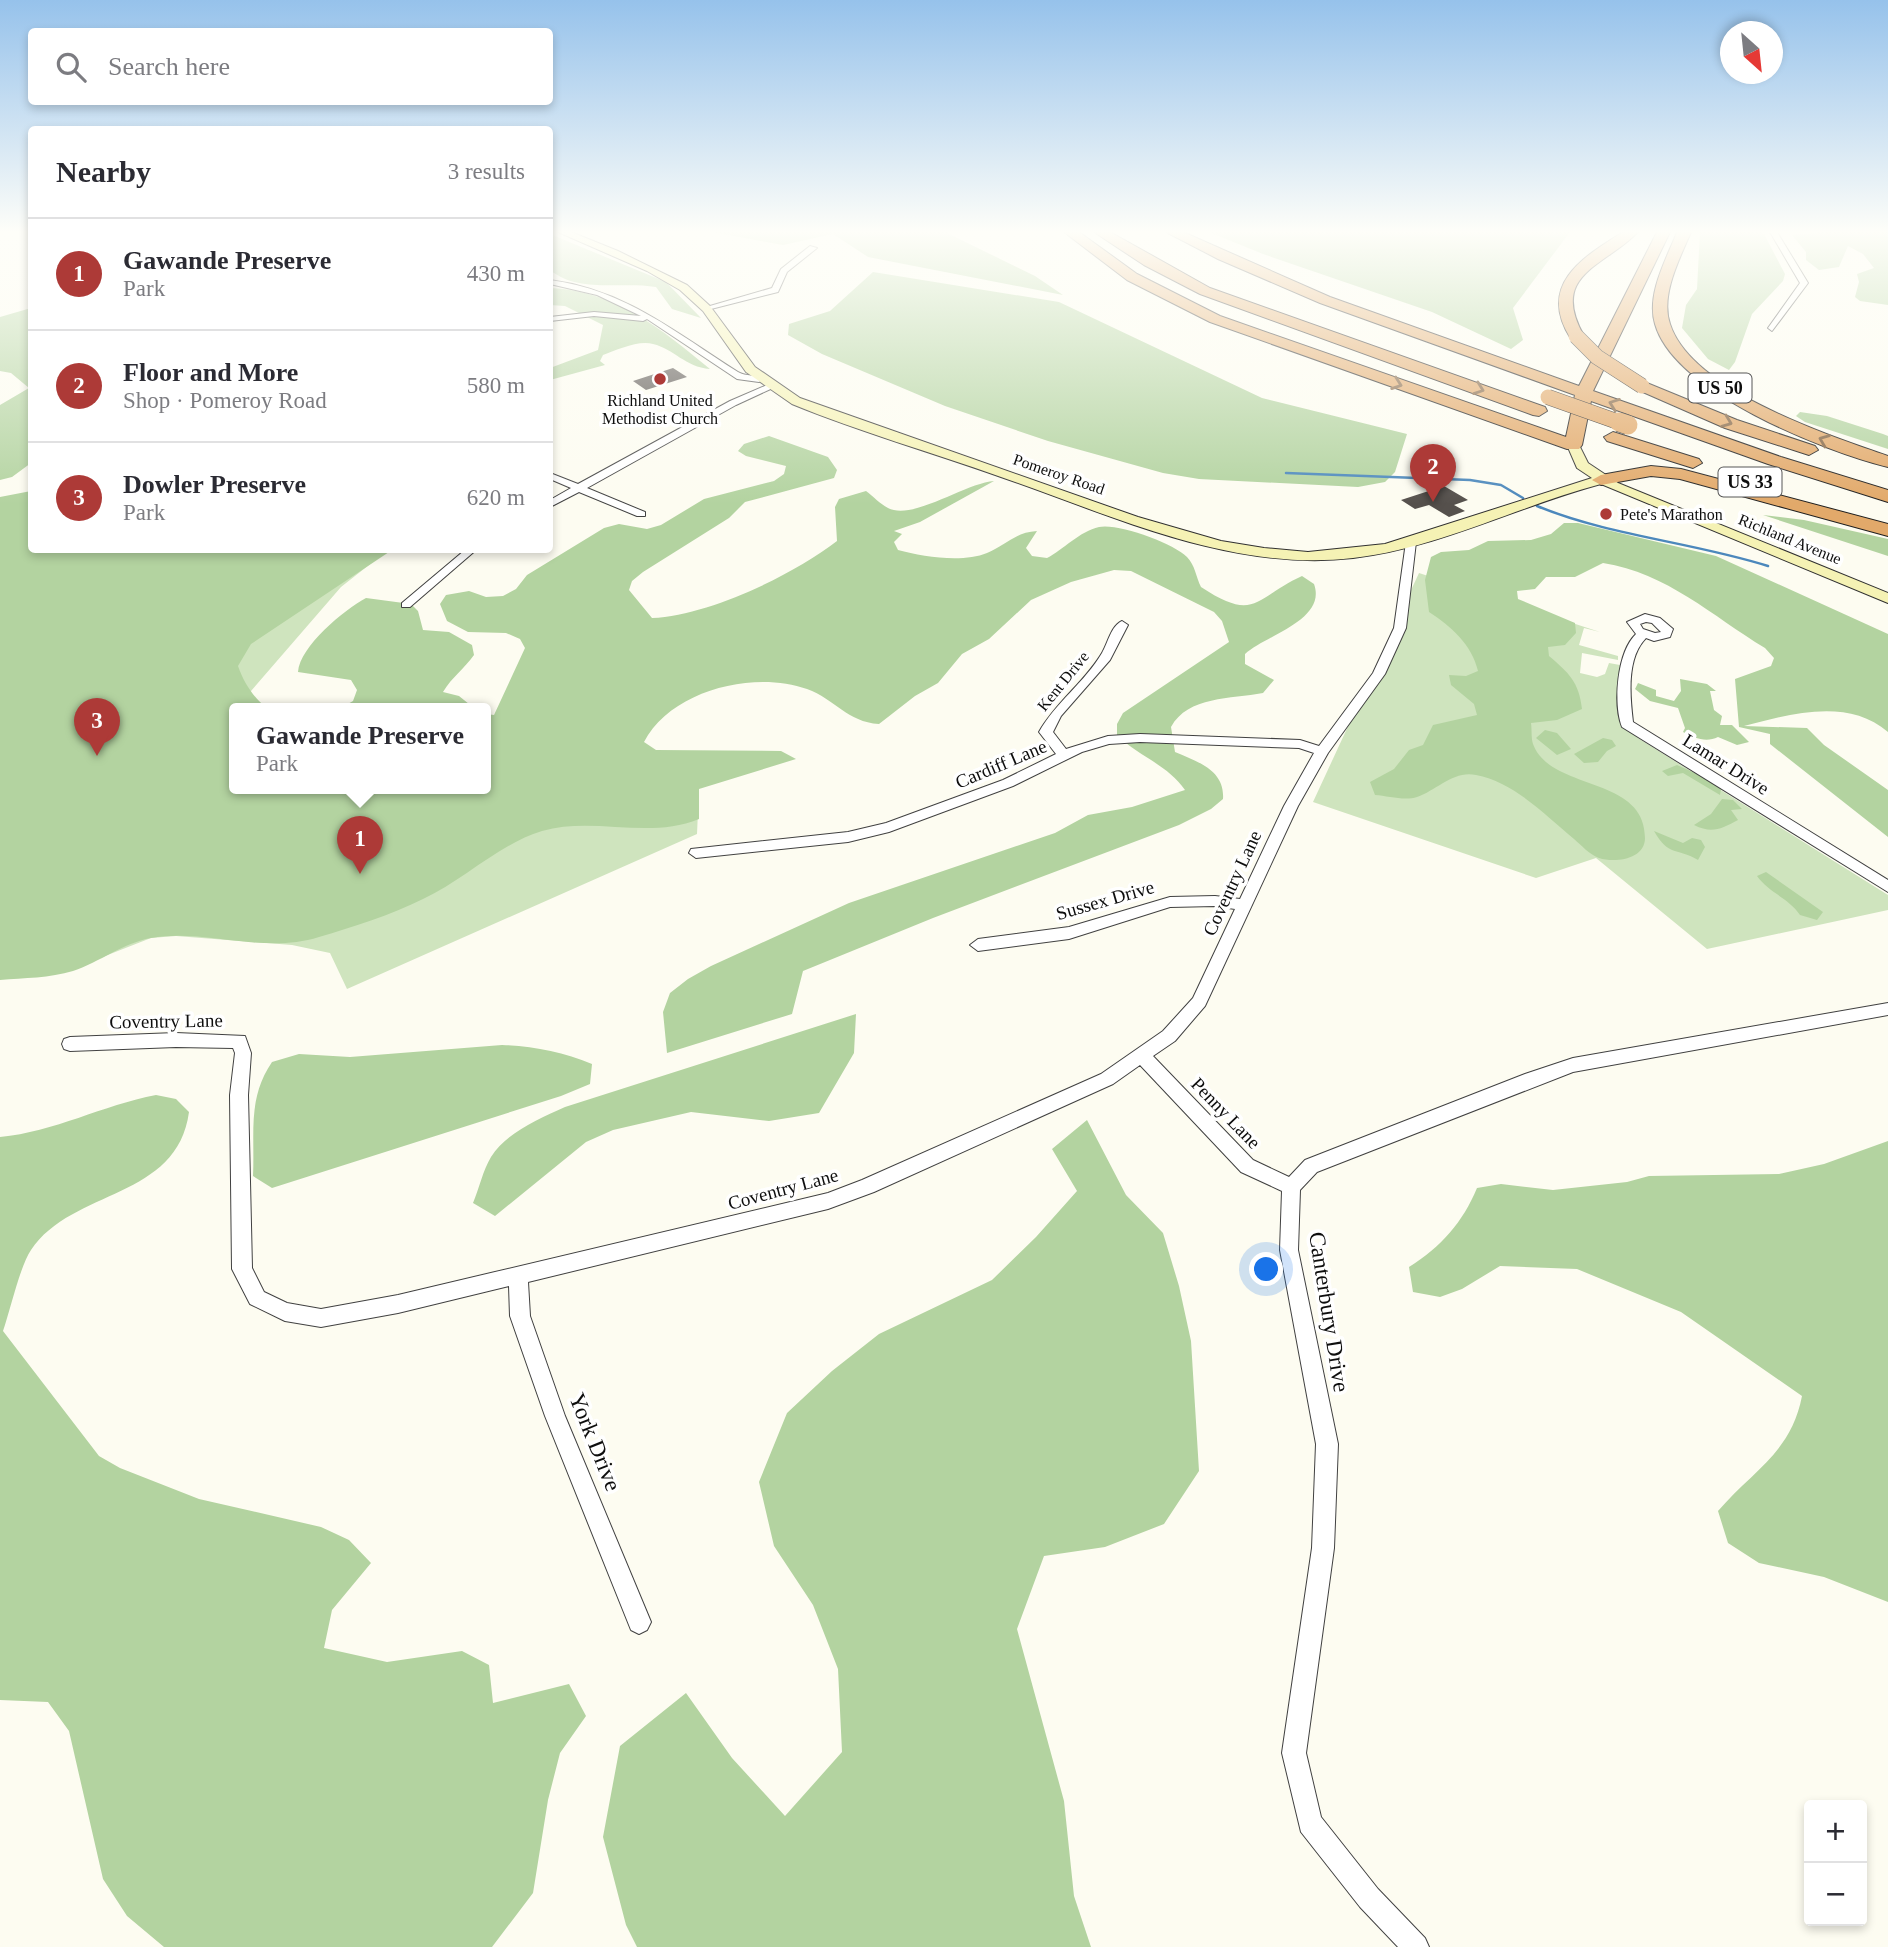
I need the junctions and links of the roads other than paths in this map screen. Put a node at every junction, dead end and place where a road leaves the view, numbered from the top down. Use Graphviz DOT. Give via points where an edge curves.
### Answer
graph roads {
  1 [pos="659,323"];
  2 [pos="717,323"];
  3 [pos="1229,323"];
  4 [pos="1297,323"];
  5 [pos="1326,323"];
  6 [pos="1386,323"];
  7 [pos="1569,323"];
  8 [pos="1621,323"];
  9 [pos="1661,323"];
  10 [pos="1776,323"];
  11 [pos="1772,328"];
  12 [pos="1604,357"];
  13 [pos="1485,359"];
  14 [pos="765,383"];
  15 [pos="1584,393"];
  16 [pos="1543,404"];
  17 [pos="1573,445"];
  18 [pos="1888,462"];
  19 [pos="1888,476"];
  20 [pos="553,477"];
  21 [pos="1601,480"];
  22 [pos="578,488"];
  23 [pos="1888,498"];
  24 [pos="553,502"];
  25 [pos="641,514"];
  26 [pos="1888,522"];
  27 [pos="1888,530"];
  28 [pos="1411,542"];
  29 [pos="467,553"];
  30 [pos="1888,598"];
  31 [pos="406,605"];
  32 [pos="1122,625"];
  33 [pos="1643,634"];
  34 [pos="1322,751"];
  35 [pos="1065,757"];
  36 [pos="696,853"];
  37 [pos="1888,887"];
  38 [pos="1242,905"];
  39 [pos="978,945"];
  40 [pos="1888,1009"];
  41 [pos="70,1044"];
  42 [pos="1141,1055"];
  43 [pos="1291,1187"];
  44 [pos="518,1277"];
  45 [pos="639,1622"];
  46 [pos="1416,1947"];
  1 -- 14 [label="street" via="740,377"];
  2 -- 14 [label="street, Pomeroy Road" via="742,361"];
  3 -- 17 [label="highway, one-way"];
  4 -- 16 [label="highway, US 33, one-way"];
  5 -- 16 [label="highway, US 33"];
  6 -- 13 [label="highway"];
  7 -- 19 [label="highway, US 50, one-way, bridge" via="1576,336 1608,365 1642,386 1731,424"];
  8 -- 12 [label="highway"];
  18 -- 9 [label="highway, US 50, one-way" via="1830,443 1709,381 1675,349"];
  10 -- 11 [label="street"];
  12 -- 13 [label="highway" via="1574,368 1532,369"];
  12 -- 15 [label="highway"];
  13 -- 15 [label="highway"];
  14 -- 22 [label="street"];
  14 -- 28 [label="street, Pomeroy Road" via="839,417 1223,545 1317,556"];
  15 -- 17 [label="highway"];
  23 -- 15 [label="highway, one-way"];
  16 -- 23 [label="highway, US 33, bridge" via="1628,425 1776,472"];
  16 -- 26 [label="highway, US 33" via="1613,437"];
  17 -- 21 [label="street" via="1582,465"];
  20 -- 22 [label="street"];
  21 -- 27 [label="highway" via="1651,471 1681,474"];
  21 -- 28 [label="street, Pomeroy Road"];
  21 -- 30 [label="street, Richland Avenue"];
  22 -- 24 [label="street"];
  22 -- 25 [label="street"];
  28 -- 34 [label="street, Coventry Lane" via="1400,628 1379,674"];
  29 -- 31 [label="street"];
  32 -- 35 [label="street, Kent Drive" via="1106,657 1046,732"];
  33 -- 37 [label="street, Lamar Drive" via="1625,666 1628,724"];
  34 -- 35 [label="street, Cardiff Lane" via="1300,744 1140,738 1108,740"];
  34 -- 38 [label="street, Coventry Lane"];
  35 -- 36 [label="street, Cardiff Lane" via="954,805 848,838"];
  38 -- 39 [label="street, Sussex Drive" via="1170,902 1069,933"];
  38 -- 42 [label="street, Coventry Lane" via="1199,1002 1169,1036"];
  40 -- 43 [label="street" via="1573,1065 1311,1166"];
  41 -- 44 [label="street, Coventry Lane" via="239,1041 243,1053 239,1095 242,1269 257,1298 285,1312 321,1318"];
  42 -- 43 [label="street, Penny Lane" via="1247,1166"];
  42 -- 44 [label="street, Coventry Lane" via="1107,1079 828,1201"];
  43 -- 46 [label="street, Canterbury Drive" via="1289,1250 1327,1444 1323,1548 1294,1753 1310,1823 1368,1898"];
  44 -- 45 [label="street, York Drive" via="520,1316 555,1416"];
}
